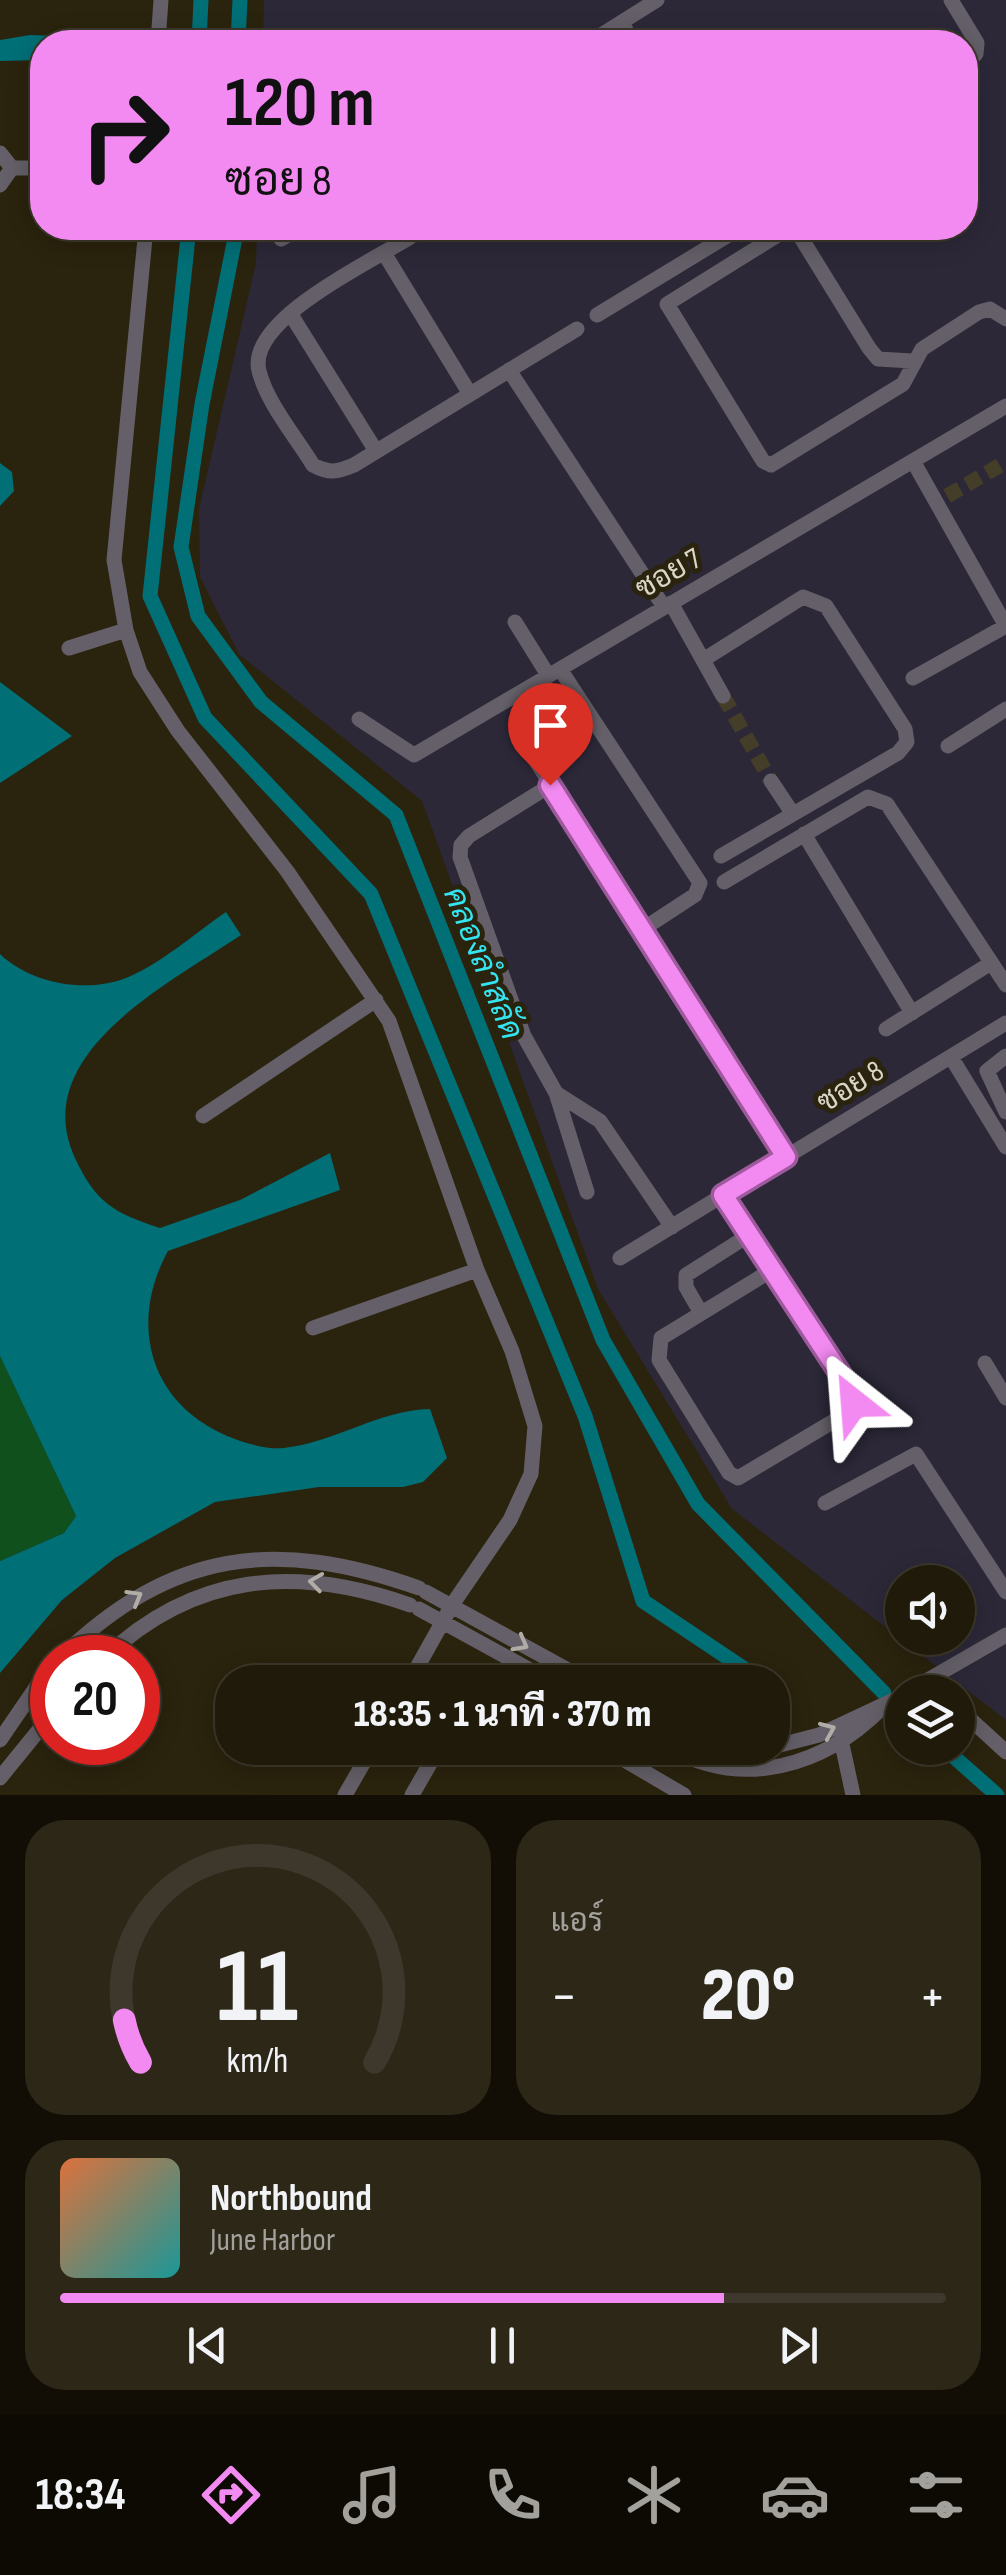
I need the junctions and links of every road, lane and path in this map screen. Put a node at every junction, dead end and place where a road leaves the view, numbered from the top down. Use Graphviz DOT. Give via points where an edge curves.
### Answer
graph roads {
  1 [pos="161,0"];
  2 [pos="657,0"];
  3 [pos="950,0"];
  4 [pos="622,22"];
  5 [pos="159,30"];
  6 [pos="609,30"];
  7 [pos="626,30"];
  8 [pos="968,30"];
  9 [pos="0,153"];
  10 [pos="12,168"];
  11 [pos="30,168"];
  12 [pos="0,185"];
  13 [pos="145,240"];
  14 [pos="405,240"];
  15 [pos="721,240"];
  16 [pos="772,240"];
  17 [pos="800,240"];
  18 [pos="384,253"];
  19 [pos="290,313"];
  20 [pos="598,316"];
  21 [pos="1006,319"];
  22 [pos="578,329"];
  23 [pos="912,362"];
  24 [pos="510,370"];
  25 [pos="470,394"];
  26 [pos="1006,406"];
  27 [pos="376,451"];
  28 [pos="914,461"];
  29 [pos="668,606"];
  30 [pos="516,622"];
  31 [pos="1006,626"];
  32 [pos="126,630"];
  33 [pos="69,648"];
  34 [pos="703,660"];
  35 [pos="554,672"];
  36 [pos="913,678"];
  37 [pos="723,696"];
  38 [pos="580,706"];
  39 [pos="1006,709"];
  40 [pos="359,719"];
  41 [pos="948,746"];
  42 [pos="771,781"];
  43 [pos="550,785"];
  44 [pos="792,814"];
  45 [pos="804,834"];
  46 [pos="721,856"];
  47 [pos="724,882"];
  48 [pos="640,931"];
  49 [pos="992,963"];
  50 [pos="1006,985"];
  51 [pos="376,1000"];
  52 [pos="912,1013"];
  53 [pos="1006,1024"];
  54 [pos="886,1029"];
  55 [pos="951,1056"];
  56 [pos="1006,1056"];
  57 [pos="556,1093"];
  58 [pos="1006,1112"];
  59 [pos="203,1116"];
  60 [pos="1006,1146"];
  61 [pos="786,1157"];
  62 [pos="587,1192"];
  63 [pos="723,1195"];
  64 [pos="672,1227"];
  65 [pos="749,1235"];
  66 [pos="620,1258"];
  67 [pos="478,1270"];
  68 [pos="772,1270"];
  69 [pos="701,1313"];
  70 [pos="313,1328"];
  71 [pos="985,1363"];
  72 [pos="1006,1398"];
  73 [pos="825,1503"];
  74 [pos="1006,1592"];
  75 [pos="452,1605"];
  76 [pos="443,1622"];
  77 [pos="83,1635"];
  78 [pos="128,1635"];
  79 [pos="1006,1636"];
  80 [pos="419,1665"];
  81 [pos="521,1665"];
  82 [pos="560,1665"];
  83 [pos="935,1675"];
  84 [pos="30,1696"];
  85 [pos="885,1706"];
  86 [pos="882,1708"];
  87 [pos="975,1724"];
  88 [pos="0,1740"];
  89 [pos="30,1741"];
  90 [pos="790,1742"];
  91 [pos="842,1744"];
  92 [pos="1006,1752"];
  93 [pos="790,1763"];
  94 [pos="362,1765"];
  95 [pos="429,1765"];
  96 [pos="633,1765"];
  97 [pos="738,1765"];
  98 [pos="774,1765"];
  99 [pos="0,1778"];
  100 [pos="345,1795"];
  101 [pos="412,1795"];
  102 [pos="684,1795"];
  103 [pos="854,1795"];
  1 -- 5 [label="street"];
  2 -- 4 [label="street"];
  3 -- 8 [label="street"];
  4 -- 6 [label="street"];
  4 -- 7 [label="street"];
  9 -- 10 [label="street"];
  10 -- 11 [label="street"];
  10 -- 12 [label="street"];
  13 -- 32 [label="street" via="114,560"];
  14 -- 18 [label="street"];
  15 -- 20 [label="street"];
  16 -- 23 [label="street" via="667,304 764,460 784,461 879,401 903,384"];
  17 -- 23 [label="street" via="878,359"];
  18 -- 19 [label="street"];
  18 -- 25 [label="street"];
  19 -- 27 [label="street"];
  19 -- 27 [label="street" via="273,327 258,368 313,465 334,473"];
  21 -- 23 [label="street" via="979,312"];
  22 -- 24 [label="street"];
  24 -- 25 [label="street"];
  24 -- 29 [label="street"];
  25 -- 27 [label="street"];
  26 -- 28 [label="street, ซอย 7"];
  28 -- 29 [label="street, ซอย 7"];
  28 -- 31 [label="street" via="941,499"];
  29 -- 34 [label="street"];
  29 -- 35 [label="street, ซอย 7"];
  30 -- 35 [label="street"];
  31 -- 36 [label="street"];
  32 -- 33 [label="street"];
  32 -- 51 [label="street" via="140,672 178,730"];
  34 -- 37 [label="street"];
  34 -- 44 [label="street" via="803,597 816,598 905,729 907,742 898,753"];
  35 -- 38 [label="street"];
  35 -- 40 [label="street, ซอย 7" via="414,755"];
  38 -- 43 [label="street" via="528,743"];
  38 -- 48 [label="street" via="700,883 695,895"];
  39 -- 41 [label="street"];
  42 -- 44 [label="street"];
  43 -- 48 [label="street"];
  43 -- 57 [label="street" via="469,836 460,857 524,1036"];
  44 -- 46 [label="street"];
  45 -- 47 [label="street"];
  45 -- 49 [label="street" via="868,796 887,804"];
  45 -- 52 [label="street"];
  48 -- 61 [label="street"];
  49 -- 50 [label="street"];
  49 -- 52 [label="street"];
  51 -- 59 [label="street"];
  51 -- 67 [label="street" via="424,1110"];
  52 -- 54 [label="street"];
  53 -- 55 [label="street, ซอย 8"];
  55 -- 60 [label="street"];
  55 -- 61 [label="street, ซอย 8"];
  56 -- 58 [label="street" via="987,1071"];
  57 -- 62 [label="street"];
  57 -- 64 [label="street" via="600,1121"];
  61 -- 63 [label="street, ซอย 8"];
  63 -- 64 [label="street, ซอย 8"];
  63 -- 65 [label="street"];
  64 -- 66 [label="street, ซอย 8"];
  65 -- 68 [label="street"];
  65 -- 69 [label="street" via="686,1275"];
  67 -- 70 [label="street"];
  67 -- 75 [label="street" via="535,1426 531,1474 510,1520"];
  68 -- 69 [label="street"];
  68 -- 69 [label="street" via="854,1403 738,1478 656,1348"];
  71 -- 72 [label="street"];
  73 -- 74 [label="street" via="916,1454"];
  75 -- 76 [label="street"];
  77 -- 75 [label="street, one-way" via="156,1585 218,1562 303,1560 369,1570"];
  75 -- 82 [label="street, one-way"];
  76 -- 78 [label="street, one-way" via="373,1592 304,1579 236,1584 177,1605"];
  76 -- 80 [label="street"];
  76 -- 81 [label="street"];
  79 -- 83 [label="street"];
  84 -- 88 [label="street"];
  85 -- 86 [label="street"];
  90 -- 86 [label="street, one-way"];
  86 -- 91 [label="street"];
  87 -- 92 [label="street"];
  89 -- 99 [label="street"];
  91 -- 93 [label="street"];
  91 -- 103 [label="street"];
  94 -- 100 [label="street"];
  95 -- 101 [label="street"];
  96 -- 102 [label="street"];
  97 -- 98 [label="street"];
}
